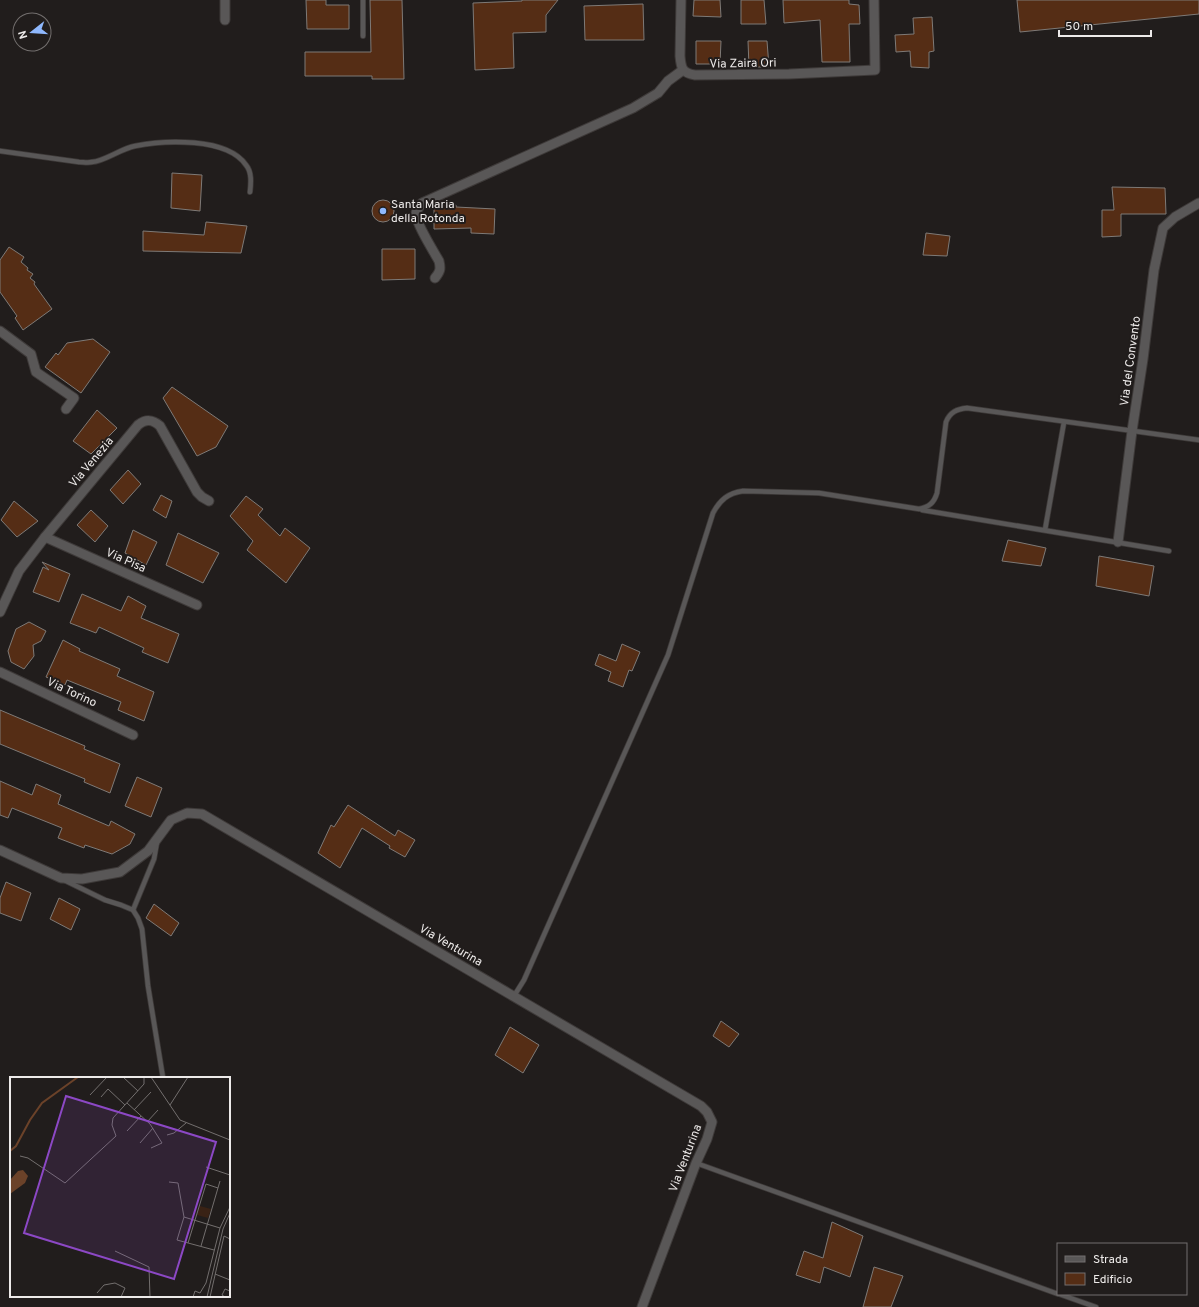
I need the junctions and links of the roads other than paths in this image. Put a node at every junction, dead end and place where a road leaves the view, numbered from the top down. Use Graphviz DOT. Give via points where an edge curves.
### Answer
graph roads {
  1 [pos="225,0"];
  2 [pos="363,0"];
  3 [pos="681,0"];
  4 [pos="874,0"];
  5 [pos="225,20"];
  6 [pos="363,36"];
  7 [pos="683,70"];
  8 [pos="0,151"];
  9 [pos="250,192"];
  10 [pos="1199,203"];
  11 [pos="435,278"];
  12 [pos="0,330"];
  13 [pos="66,409"];
  14 [pos="1064,422"];
  15 [pos="1132,431"];
  16 [pos="1199,440"];
  17 [pos="208,501"];
  18 [pos="918,509"];
  19 [pos="1045,530"];
  20 [pos="45,536"];
  21 [pos="1118,542"];
  22 [pos="1169,551"];
  23 [pos="4,595"];
  24 [pos="197,605"];
  25 [pos="0,612"];
  26 [pos="0,672"];
  27 [pos="133,735"];
  28 [pos="158,838"];
  29 [pos="0,850"];
  30 [pos="60,878"];
  31 [pos="133,910"];
  32 [pos="514,996"];
  33 [pos="163,1077"];
  34 [pos="696,1163"];
  35 [pos="1057,1293"];
  36 [pos="1062,1295"];
  37 [pos="642,1307"];
  38 [pos="1096,1307"];
  1 -- 5 [label="street"];
  2 -- 6 [label="lane"];
  3 -- 7 [label="street" via="680,56"];
  4 -- 7 [label="street, Via Zaira Ori" via="875,70 695,75"];
  7 -- 11 [label="street" via="668,81 658,93 633,108 422,203 416,215 441,267"];
  8 -- 9 [label="lane" via="92,162 134,146 177,141 193,143 220,148 240,158 249,171"];
  10 -- 15 [label="street, Via del Convento" via="1175,217 1163,228 1154,270"];
  12 -- 13 [label="street" via="31,354 36,372 74,398"];
  14 -- 15 [label="lane"];
  14 -- 18 [label="lane" via="967,408 955,411 946,422 935,500 925,508"];
  14 -- 19 [label="lane"];
  15 -- 16 [label="lane"];
  15 -- 21 [label="street, Via del Convento"];
  17 -- 20 [label="street, Via Venezia" via="197,492 160,426 147,420 138,425"];
  18 -- 19 [label="lane"];
  18 -- 32 [label="lane" via="819,493 743,491 733,492 721,500 713,513 668,655 524,980"];
  19 -- 21 [label="lane"];
  20 -- 23 [label="street, Via Venezia"];
  20 -- 24 [label="street, Via Pisa"];
  21 -- 22 [label="lane"];
  23 -- 25 [label="street, Via Venezia"];
  26 -- 27 [label="street, Via Torino"];
  28 -- 30 [label="street, Via Venturina" via="148,851 120,872 82,879"];
  28 -- 31 [label="lane" via="154,859"];
  28 -- 32 [label="street, Via Venturina" via="172,820 187,813 202,814"];
  29 -- 30 [label="street, Via Venturina"];
  30 -- 31 [label="lane" via="105,900"];
  31 -- 33 [label="lane" via="142,929 148,986"];
  32 -- 34 [label="street, Via Venturina" via="701,1106 712,1122"];
  34 -- 35 [label="lane"];
  34 -- 37 [label="street, Via Venturina"];
  36 -- 38 [label="lane"];
}
